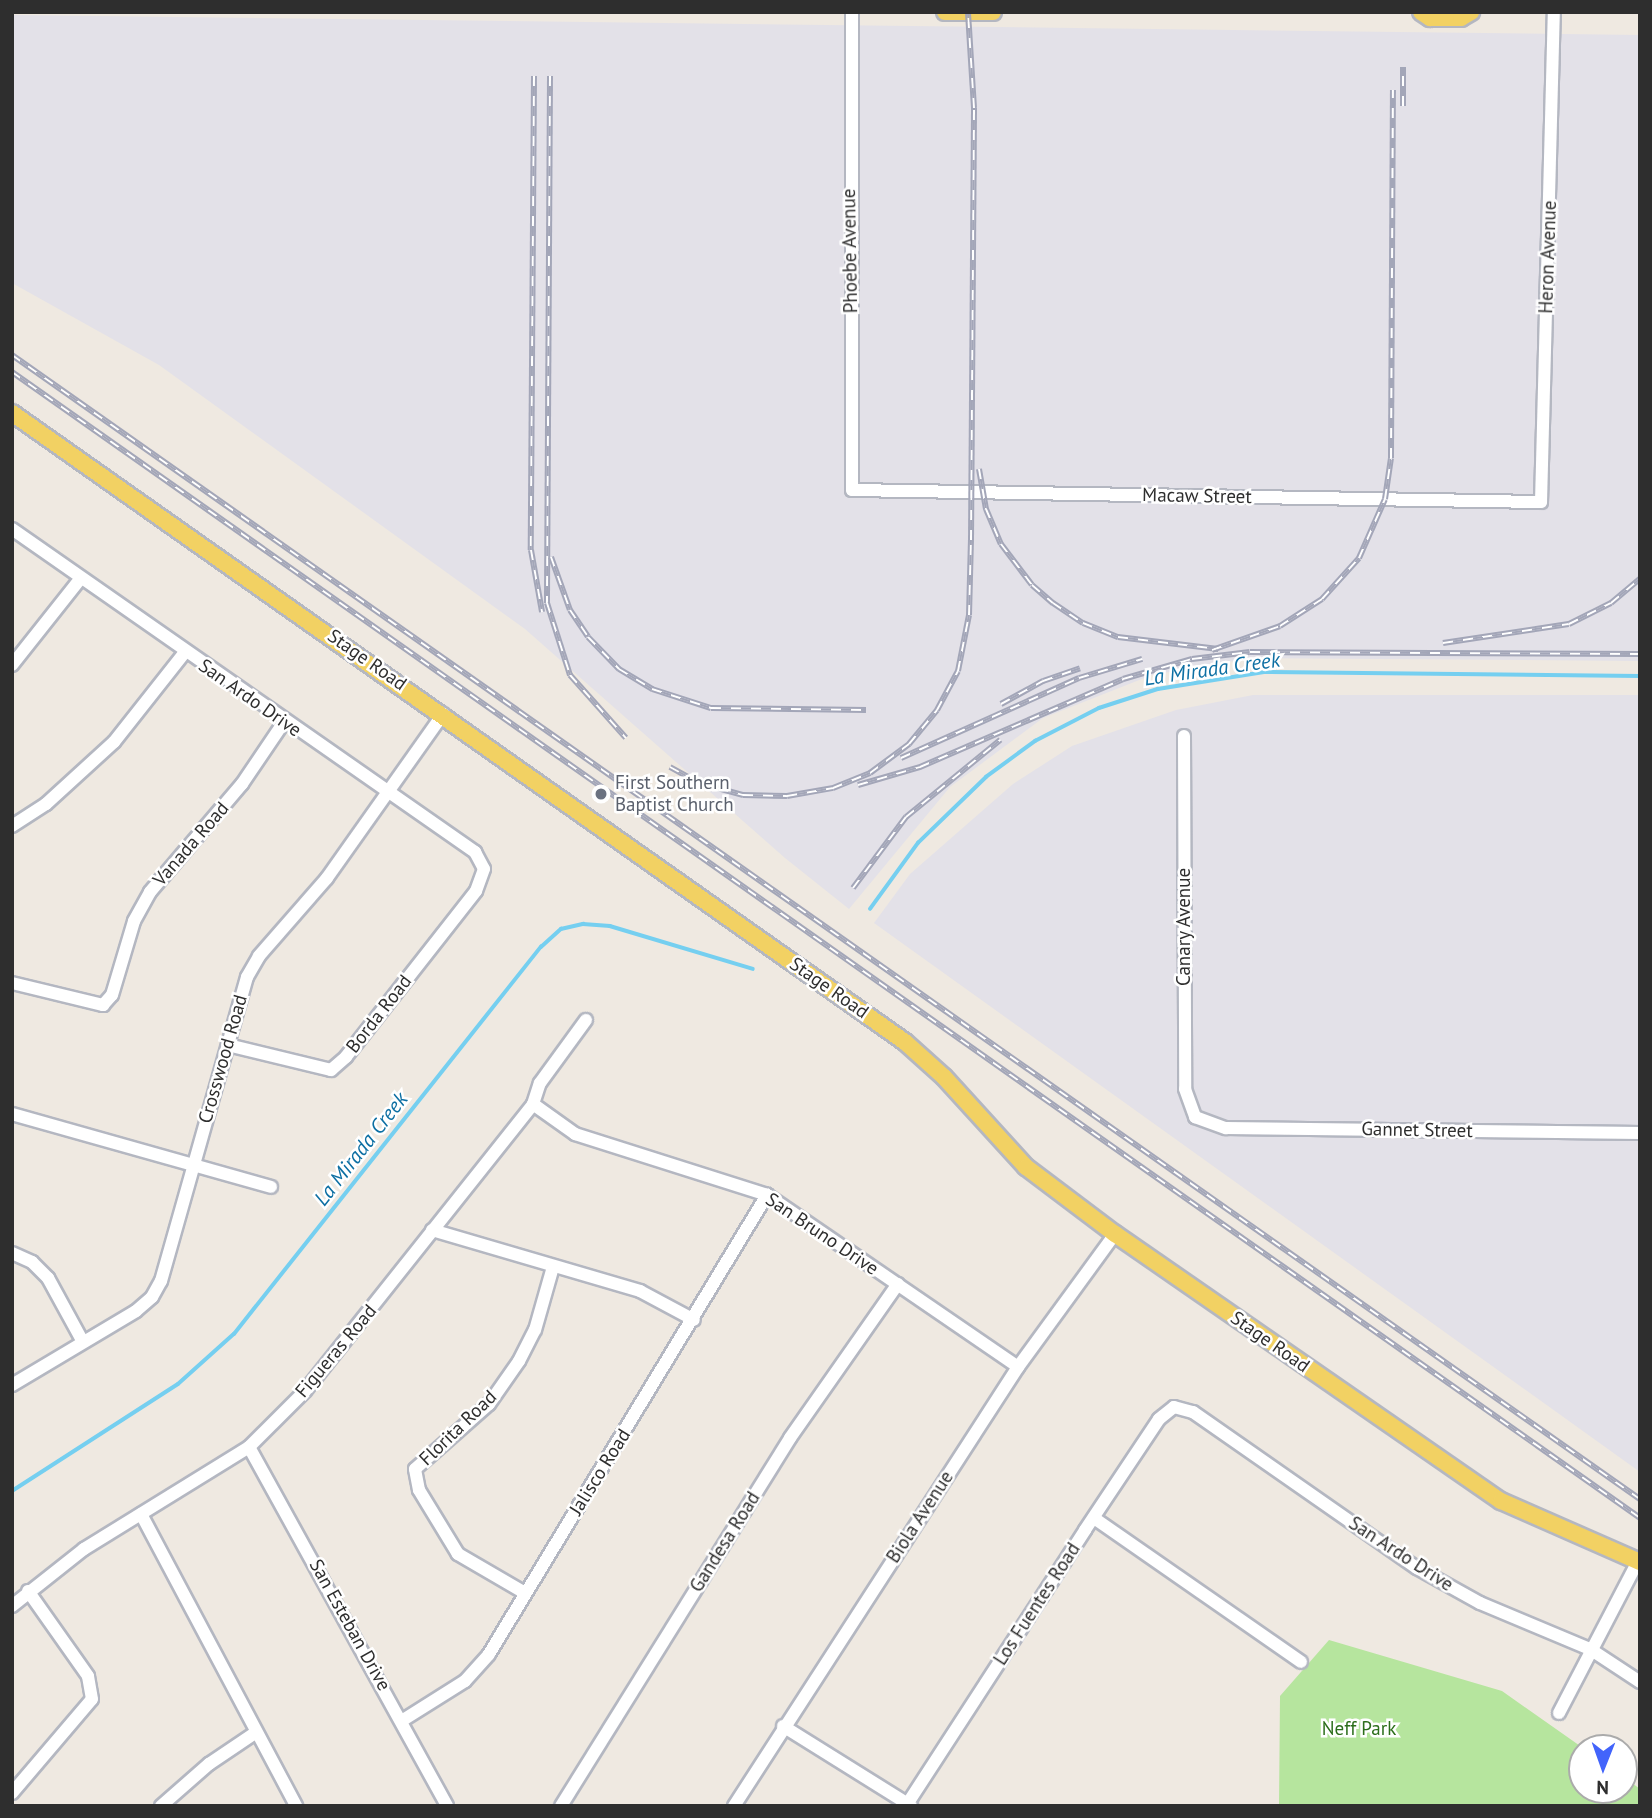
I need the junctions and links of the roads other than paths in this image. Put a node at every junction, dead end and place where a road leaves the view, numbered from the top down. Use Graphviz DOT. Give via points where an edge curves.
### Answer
graph roads {
  1 [pos="852,12"];
  2 [pos="945,12"];
  3 [pos="993,12"];
  4 [pos="1421,12"];
  5 [pos="1471,12"];
  6 [pos="1554,12"];
  7 [pos="12,413"];
  8 [pos="852,490"];
  9 [pos="1541,502"];
  10 [pos="12,529"];
  11 [pos="81,578"];
  12 [pos="185,652"];
  13 [pos="12,665"];
  14 [pos="443,713"];
  15 [pos="284,722"];
  16 [pos="1184,736"];
  17 [pos="388,792"];
  18 [pos="12,826"];
  19 [pos="484,869"];
  20 [pos="12,984"];
  21 [pos="586,1020"];
  22 [pos="228,1045"];
  23 [pos="533,1104"];
  24 [pos="12,1114"];
  25 [pos="1195,1117"];
  26 [pos="1640,1133"];
  27 [pos="193,1166"];
  28 [pos="271,1187"];
  29 [pos="767,1195"];
  30 [pos="432,1230"];
  31 [pos="1115,1234"];
  32 [pos="12,1253"];
  33 [pos="554,1268"];
  34 [pos="898,1284"];
  35 [pos="694,1320"];
  36 [pos="83,1342"];
  37 [pos="1018,1367"];
  38 [pos="12,1385"];
  39 [pos="1174,1407"];
  40 [pos="249,1447"];
  41 [pos="141,1514"];
  42 [pos="1094,1518"];
  43 [pos="1639,1562"];
  44 [pos="28,1591"];
  45 [pos="525,1593"];
  46 [pos="12,1606"];
  47 [pos="1590,1649"];
  48 [pos="1301,1661"];
  49 [pos="1640,1682"];
  50 [pos="1559,1713"];
  51 [pos="403,1720"];
  52 [pos="783,1726"];
  53 [pos="255,1733"];
  54 [pos="12,1793"];
  55 [pos="908,1805"];
  56 [pos="161,1806"];
  57 [pos="296,1806"];
  58 [pos="447,1806"];
  59 [pos="561,1806"];
  60 [pos="734,1806"];
  1 -- 8 [label="street, Phoebe Avenue"];
  2 -- 3 [label="main road"];
  4 -- 5 [label="main road" via="1430,18 1461,18"];
  6 -- 9 [label="street, Heron Avenue"];
  7 -- 14 [label="main road, Stage Road"];
  8 -- 9 [label="street, Macaw Street"];
  10 -- 11 [label="street, San Ardo Drive"];
  11 -- 12 [label="street, San Ardo Drive"];
  11 -- 13 [label="street"];
  12 -- 15 [label="street, San Ardo Drive"];
  12 -- 18 [label="street" via="114,742 46,804"];
  14 -- 17 [label="street, Crosswood Road"];
  14 -- 31 [label="main road, Stage Road" via="905,1042 944,1077 1026,1167"];
  15 -- 17 [label="street, San Ardo Drive"];
  15 -- 20 [label="street, Vanada Road" via="242,784 150,891 130,930 112,995 103,1005"];
  16 -- 25 [label="street, Canary Avenue" via="1185,1089"];
  17 -- 19 [label="street, San Ardo Drive" via="475,852"];
  17 -- 22 [label="street, Crosswood Road" via="327,878 259,956 247,977"];
  19 -- 22 [label="street, Borda Road" via="477,891 331,1070"];
  21 -- 23 [label="street, Figueras Road" via="540,1083"];
  22 -- 27 [label="street, Crosswood Road"];
  23 -- 29 [label="street, San Bruno Drive" via="575,1134"];
  23 -- 30 [label="street, Figueras Road"];
  24 -- 27 [label="street"];
  25 -- 26 [label="street, Gannet Street" via="1226,1128"];
  27 -- 28 [label="street"];
  27 -- 36 [label="street, Crosswood Road" via="161,1281 152,1297"];
  29 -- 34 [label="street, San Bruno Drive"];
  29 -- 35 [label="street, Jalisco Road"];
  30 -- 33 [label="street"];
  30 -- 40 [label="street, Figueras Road" via="338,1352"];
  31 -- 37 [label="street, Biola Avenue"];
  31 -- 43 [label="main road, Stage Road" via="1501,1501"];
  32 -- 36 [label="street" via="32,1262 48,1278"];
  33 -- 35 [label="street" via="640,1291"];
  33 -- 45 [label="street, Florita Road" via="535,1330 519,1361 489,1404 415,1469 419,1490 458,1553"];
  34 -- 37 [label="street, San Bruno Drive"];
  34 -- 59 [label="street, Gandesa Road" via="790,1438"];
  35 -- 45 [label="street, Jalisco Road"];
  36 -- 38 [label="street, Crosswood Road"];
  37 -- 52 [label="street, Biola Avenue"];
  39 -- 42 [label="street, Los Fuentes Road" via="1160,1419"];
  39 -- 47 [label="street, San Ardo Drive" via="1193,1412 1417,1569 1480,1603"];
  40 -- 41 [label="street, Figueras Road"];
  40 -- 51 [label="street, San Esteban Drive"];
  41 -- 44 [label="street, Figueras Road"];
  41 -- 53 [label="street"];
  42 -- 48 [label="street"];
  42 -- 55 [label="street, Los Fuentes Road"];
  43 -- 47 [label="street"];
  44 -- 46 [label="street, Figueras Road"];
  44 -- 54 [label="street" via="88,1676 92,1699"];
  45 -- 51 [label="street, Jalisco Road" via="489,1654 465,1681"];
  47 -- 49 [label="street, San Ardo Drive"];
  47 -- 50 [label="street"];
  51 -- 58 [label="street, San Esteban Drive"];
  52 -- 55 [label="street"];
  52 -- 60 [label="street, Biola Avenue"];
  53 -- 56 [label="street" via="209,1764"];
  53 -- 57 [label="street"];
}
